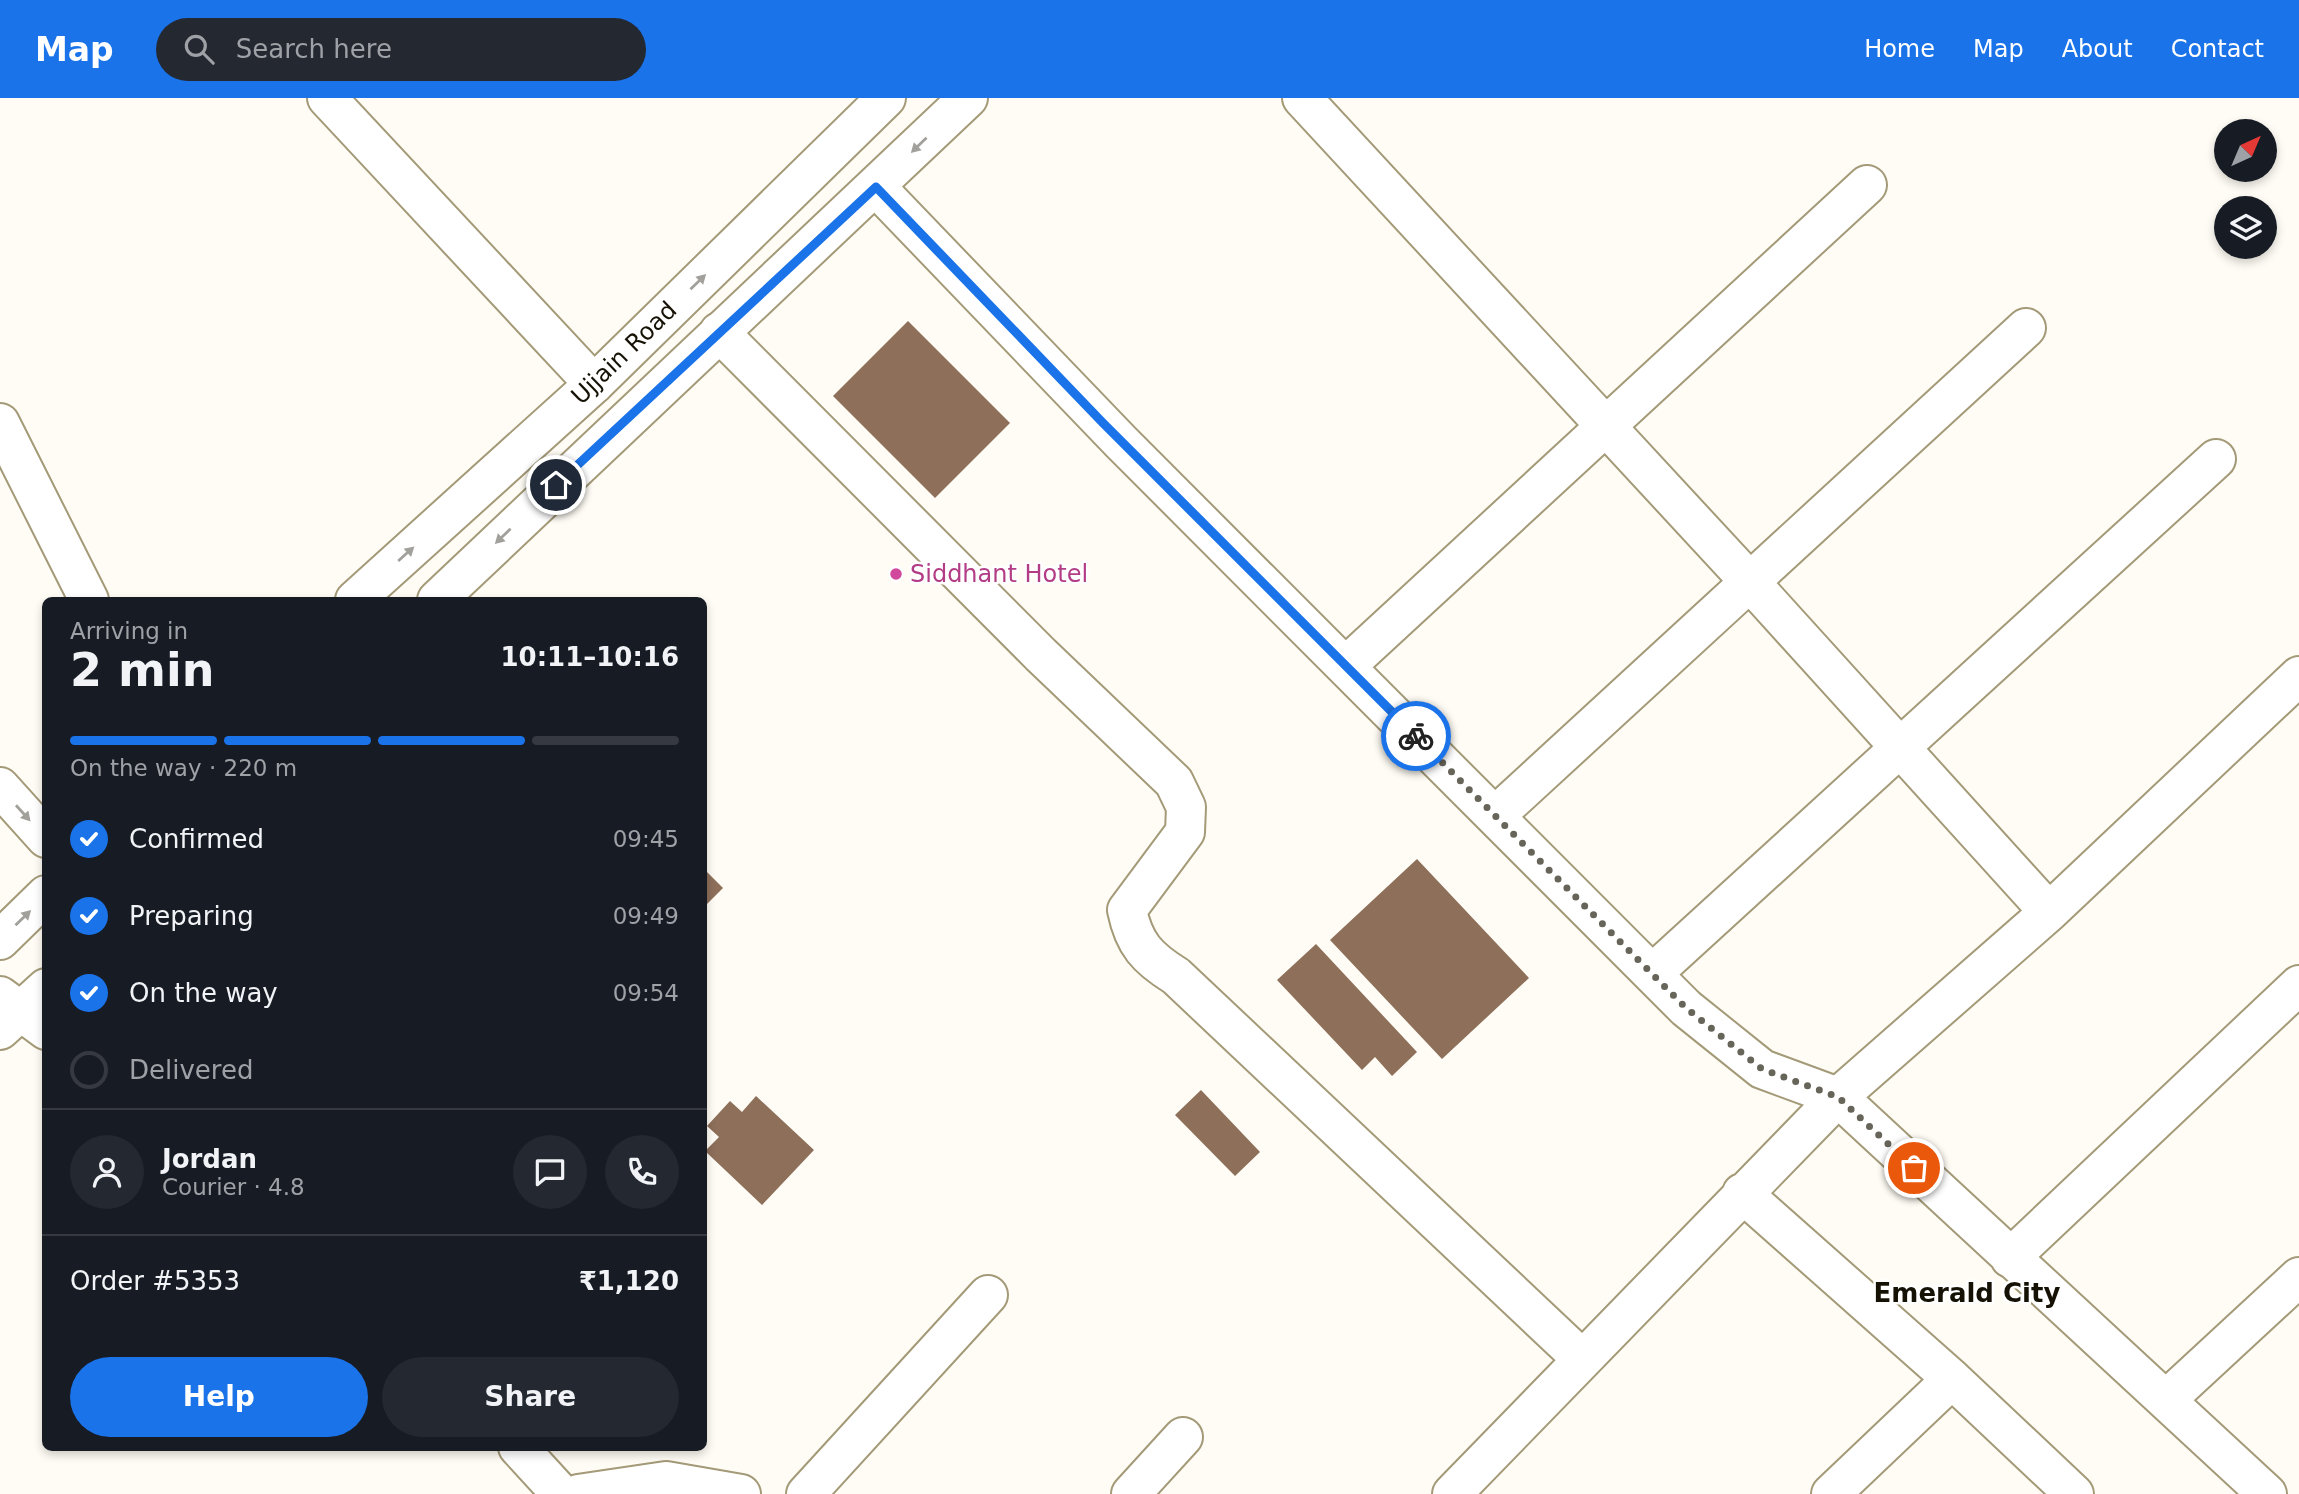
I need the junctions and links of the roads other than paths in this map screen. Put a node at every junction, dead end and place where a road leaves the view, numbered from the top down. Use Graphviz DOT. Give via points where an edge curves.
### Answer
graph roads {
  1 [pos="327,98"];
  2 [pos="886,98"];
  3 [pos="968,98"];
  4 [pos="1302,98"];
  5 [pos="1867,185"];
  6 [pos="876,187"];
  7 [pos="2026,328"];
  8 [pos="719,332"];
  9 [pos="594,384"];
  10 [pos="0,423"];
  11 [pos="1606,426"];
  12 [pos="2216,460"];
  13 [pos="1750,582"];
  14 [pos="87,597"];
  15 [pos="358,597"];
  16 [pos="440,597"];
  17 [pos="1346,666"];
  18 [pos="2299,676"];
  19 [pos="1900,747"];
  20 [pos="0,787"];
  21 [pos="1495,816"];
  22 [pos="42,834"];
  23 [pos="42,899"];
  24 [pos="2049,912"];
  25 [pos="0,940"];
  26 [pos="1652,974"];
  27 [pos="2299,985"];
  28 [pos="1838,1097"];
  29 [pos="1742,1194"];
  30 [pos="2010,1258"];
  31 [pos="2299,1277"];
  32 [pos="988,1295"];
  33 [pos="1582,1359"];
  34 [pos="1952,1379"];
  35 [pos="2166,1400"];
  36 [pos="1183,1437"];
  37 [pos="525,1451"];
  38 [pos="561,1494"];
  39 [pos="578,1494"];
  40 [pos="741,1494"];
  41 [pos="806,1494"];
  42 [pos="1131,1494"];
  43 [pos="1452,1494"];
  44 [pos="1831,1494"];
  45 [pos="2074,1494"];
  46 [pos="2267,1494"];
  1 -- 9 [label="street"];
  9 -- 2 [label="street, Ujjain Road, one-way"];
  3 -- 6 [label="street, Ujjain Road, one-way"];
  4 -- 11 [label="street"];
  5 -- 11 [label="street"];
  6 -- 8 [label="street, Ujjain Road"];
  6 -- 17 [label="street" via="1111,432"];
  7 -- 13 [label="street"];
  8 -- 16 [label="street, Ujjain Road, one-way"];
  8 -- 33 [label="street" via="1174,782 1186,807 1185,832 1127,910 1132,935 1154,962 1176,976"];
  15 -- 9 [label="street, Ujjain Road, one-way"];
  10 -- 14 [label="street"];
  11 -- 13 [label="street"];
  11 -- 17 [label="street"];
  12 -- 19 [label="street"];
  13 -- 19 [label="street"];
  13 -- 21 [label="street"];
  17 -- 21 [label="street"];
  18 -- 24 [label="street"];
  19 -- 24 [label="street"];
  19 -- 26 [label="street"];
  20 -- 22 [label="street, one-way"];
  21 -- 26 [label="street"];
  25 -- 23 [label="street, one-way"];
  24 -- 28 [label="street"];
  26 -- 28 [label="street" via="1686,1008 1762,1069"];
  27 -- 30 [label="street"];
  28 -- 29 [label="street"];
  28 -- 30 [label="street"];
  29 -- 33 [label="street"];
  29 -- 34 [label="street"];
  30 -- 35 [label="street"];
  31 -- 35 [label="street"];
  32 -- 41 [label="street"];
  33 -- 43 [label="street"];
  34 -- 44 [label="street"];
  34 -- 45 [label="street"];
  35 -- 46 [label="street"];
  36 -- 42 [label="street"];
  37 -- 38 [label="street"];
  39 -- 40 [label="street" via="666,1481"];
}
